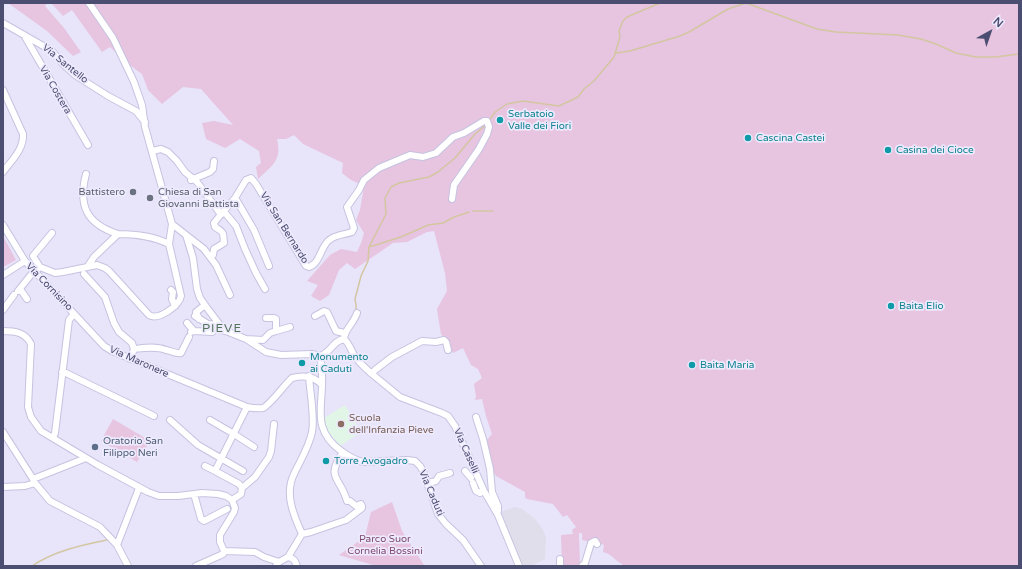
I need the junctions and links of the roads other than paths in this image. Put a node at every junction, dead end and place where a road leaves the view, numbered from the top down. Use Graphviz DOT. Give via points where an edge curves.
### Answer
graph roads {
  1 [pos="89,3"];
  2 [pos="3,23"];
  3 [pos="23,34"];
  4 [pos="3,90"];
  5 [pos="145,122"];
  6 [pos="88,145"];
  7 [pos="152,151"];
  8 [pos="214,161"];
  9 [pos="3,172"];
  10 [pos="86,174"];
  11 [pos="191,180"];
  12 [pos="235,198"];
  13 [pos="452,199"];
  14 [pos="222,212"];
  15 [pos="172,224"];
  16 [pos="3,225"];
  17 [pos="52,233"];
  18 [pos="118,234"];
  19 [pos="186,235"];
  20 [pos="170,244"];
  21 [pos="210,257"];
  22 [pos="25,261"];
  23 [pos="88,266"];
  24 [pos="269,266"];
  25 [pos="37,269"];
  26 [pos="84,274"];
  27 [pos="3,275"];
  28 [pos="265,289"];
  29 [pos="171,290"];
  30 [pos="17,292"];
  31 [pos="230,295"];
  32 [pos="27,299"];
  33 [pos="205,304"];
  34 [pos="175,306"];
  35 [pos="3,310"];
  36 [pos="356,313"];
  37 [pos="74,314"];
  38 [pos="315,316"];
  39 [pos="266,318"];
  40 [pos="187,323"];
  41 [pos="220,325"];
  42 [pos="290,327"];
  43 [pos="226,330"];
  44 [pos="3,331"];
  45 [pos="276,331"];
  46 [pos="191,333"];
  47 [pos="344,336"];
  48 [pos="246,339"];
  49 [pos="134,349"];
  50 [pos="448,350"];
  51 [pos="320,356"];
  52 [pos="130,359"];
  53 [pos="321,365"];
  54 [pos="62,372"];
  55 [pos="372,374"];
  56 [pos="311,377"];
  57 [pos="322,385"];
  58 [pos="321,392"];
  59 [pos="310,393"];
  60 [pos="247,407"];
  61 [pos="154,416"];
  62 [pos="476,417"];
  63 [pos="170,420"];
  64 [pos="210,420"];
  65 [pos="274,424"];
  66 [pos="3,432"];
  67 [pos="234,434"];
  68 [pos="53,438"];
  69 [pos="254,447"];
  70 [pos="75,451"];
  71 [pos="343,452"];
  72 [pos="86,458"];
  73 [pos="221,458"];
  74 [pos="68,464"];
  75 [pos="205,466"];
  76 [pos="465,470"];
  77 [pos="215,471"];
  78 [pos="243,471"];
  79 [pos="450,473"];
  80 [pos="34,481"];
  81 [pos="428,483"];
  82 [pos="3,487"];
  83 [pos="139,488"];
  84 [pos="242,488"];
  85 [pos="484,491"];
  86 [pos="194,494"];
  87 [pos="232,500"];
  88 [pos="227,509"];
  89 [pos="498,515"];
  90 [pos="302,534"];
  91 [pos="597,544"];
  92 [pos="117,545"];
  93 [pos="224,551"];
  94 [pos="289,555"];
  95 [pos="277,563"];
  96 [pos="297,564"];
  97 [pos="128,566"];
  98 [pos="196,566"];
  99 [pos="481,566"];
  100 [pos="519,566"];
  101 [pos="582,566"];
  1 -- 5 [label="street" via="113,38 134,82"];
  2 -- 3 [label="street, Via Santello"];
  3 -- 5 [label="street, Via Santello" via="52,51 75,74 136,111"];
  3 -- 6 [label="street, Via Costera"];
  4 -- 9 [label="street" via="24,140"];
  5 -- 7 [label="street"];
  7 -- 11 [label="street" via="161,149 168,152"];
  7 -- 15 [label="street"];
  8 -- 11 [label="street" via="210,172"];
  10 -- 18 [label="street" via="82,197 89,216 105,229"];
  11 -- 14 [label="street" via="196,182 217,210"];
  12 -- 13 [label="street, Via San Bernardo" via="246,180 251,178 309,267 315,264 327,242 336,236 352,232 354,228 347,207 364,180 379,168 410,155 436,153 453,137 487,121 487,134 454,185"];
  12 -- 14 [label="street, Via San Bernardo"];
  12 -- 24 [label="street" via="254,230"];
  14 -- 21 [label="street, Via San Bernardo" via="214,223 223,233 224,243 214,249"];
  14 -- 28 [label="street" via="236,226 244,249"];
  15 -- 19 [label="street"];
  15 -- 20 [label="street"];
  16 -- 22 [label="street"];
  17 -- 25 [label="street" via="33,256"];
  18 -- 20 [label="street" via="148,236"];
  18 -- 23 [label="street"];
  19 -- 21 [label="street"];
  19 -- 33 [label="street" via="193,258 197,289"];
  20 -- 34 [label="street" via="181,296"];
  21 -- 31 [label="street"];
  22 -- 25 [label="street, Via Cornisino"];
  22 -- 27 [label="street, Via Cornisino"];
  23 -- 25 [label="street" via="55,273"];
  23 -- 34 [label="street" via="97,265 109,271 152,317 159,316"];
  25 -- 30 [label="street"];
  25 -- 37 [label="street, Via Cornisino"];
  26 -- 49 [label="street" via="105,297 119,332 132,343"];
  29 -- 34 [label="street"];
  30 -- 32 [label="street"];
  30 -- 35 [label="street"];
  33 -- 41 [label="street"];
  33 -- 41 [label="street" via="196,312 197,318 208,324"];
  36 -- 47 [label="street"];
  37 -- 52 [label="street, Via Maronere" via="104,346"];
  37 -- 54 [label="street" via="70,320"];
  38 -- 47 [label="street, Via Caselli" via="327,312 336,331"];
  39 -- 45 [label="street" via="276,319"];
  40 -- 46 [label="street"];
  41 -- 43 [label="street"];
  42 -- 45 [label="street"];
  43 -- 46 [label="street"];
  43 -- 48 [label="street"];
  44 -- 68 [label="street" via="24,334 28,339 31,350 28,407 36,426"];
  45 -- 48 [label="street" via="262,340"];
  46 -- 49 [label="street" via="181,353 162,348"];
  47 -- 51 [label="street" via="326,354"];
  47 -- 55 [label="street, Via Caselli" via="353,354"];
  48 -- 51 [label="street" via="273,354"];
  49 -- 52 [label="street"];
  50 -- 55 [label="street" via="444,340 422,341 392,357"];
  51 -- 53 [label="street, Via Caduti"];
  52 -- 60 [label="street, Via Maronere"];
  53 -- 56 [label="street"];
  53 -- 57 [label="street, Via Caduti"];
  54 -- 61 [label="street"];
  54 -- 68 [label="street"];
  55 -- 85 [label="street, Via Caselli" via="400,397 448,416"];
  56 -- 57 [label="street"];
  56 -- 59 [label="street"];
  56 -- 60 [label="street, Via Maronere" via="292,378 263,408"];
  57 -- 58 [label="street, Via Caduti"];
  58 -- 59 [label="street"];
  58 -- 71 [label="street, Via Caduti" via="320,416 323,425 328,438"];
  59 -- 90 [label="street" via="312,433 290,487 292,509"];
  60 -- 67 [label="street"];
  62 -- 89 [label="street" via="490,468 492,492 498,506"];
  63 -- 73 [label="street" via="198,445"];
  64 -- 67 [label="street"];
  65 -- 84 [label="street" via="269,457 255,477"];
  66 -- 80 [label="street"];
  67 -- 69 [label="street"];
  67 -- 73 [label="street"];
  68 -- 70 [label="street"];
  70 -- 72 [label="street"];
  70 -- 74 [label="street"];
  71 -- 81 [label="street, Via Caduti" via="363,462 415,461 424,471"];
  71 -- 90 [label="street" via="333,473 347,501 362,506 346,520"];
  72 -- 74 [label="street"];
  72 -- 83 [label="street"];
  73 -- 77 [label="street"];
  73 -- 78 [label="street"];
  74 -- 80 [label="street"];
  75 -- 77 [label="street"];
  76 -- 85 [label="street" via="476,491"];
  77 -- 84 [label="street"];
  79 -- 81 [label="street"];
  80 -- 82 [label="street" via="25,486"];
  80 -- 92 [label="street" via="50,501 100,527"];
  81 -- 99 [label="street, Via Caduti" via="438,514 463,540"];
  83 -- 86 [label="street" via="159,496"];
  83 -- 92 [label="street"];
  84 -- 87 [label="street" via="241,494"];
  85 -- 89 [label="street, Via Caselli"];
  86 -- 87 [label="street" via="218,494"];
  86 -- 88 [label="street" via="201,519 204,521"];
  87 -- 93 [label="street" via="234,512 220,535"];
  89 -- 100 [label="street, Via Caselli"];
  90 -- 94 [label="street"];
  91 -- 101 [label="street" via="595,541 591,543"];
  92 -- 97 [label="street"];
  93 -- 95 [label="street" via="255,552"];
  93 -- 98 [label="street" via="223,554"];
  94 -- 95 [label="street"];
  94 -- 96 [label="street"];
}
